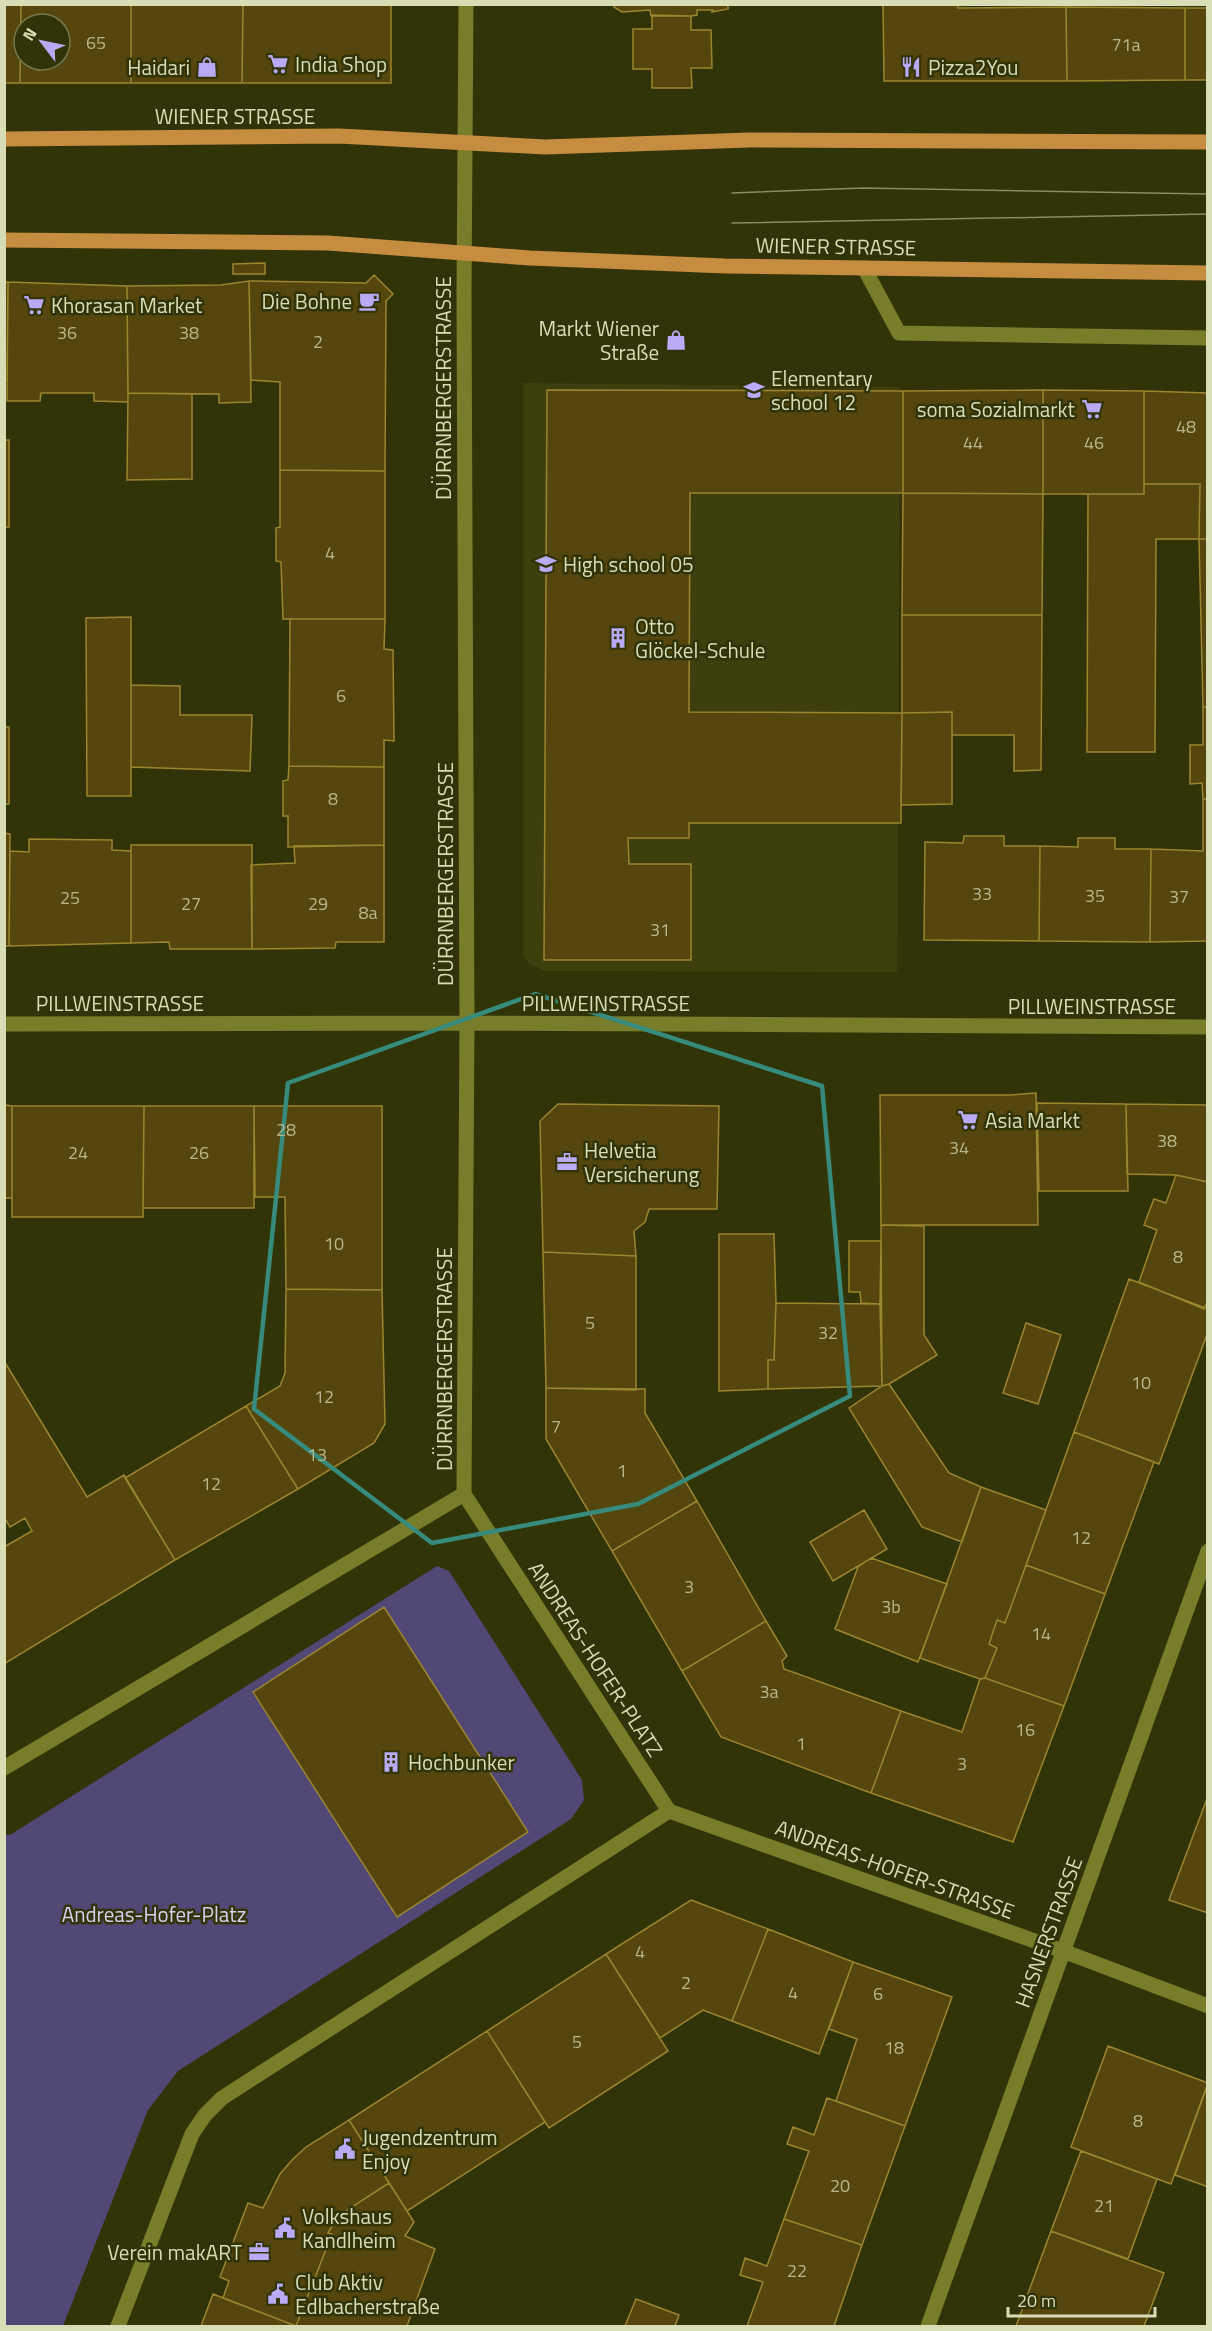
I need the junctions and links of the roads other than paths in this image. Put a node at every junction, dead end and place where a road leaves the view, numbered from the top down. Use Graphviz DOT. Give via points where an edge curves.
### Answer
graph roads {
  1 [pos="466,4"];
  2 [pos="4,139"];
  3 [pos="1208,142"];
  4 [pos="465,143"];
  5 [pos="4,240"];
  6 [pos="464,254"];
  7 [pos="864,268"];
  8 [pos="1208,273"];
  9 [pos="1208,338"];
  10 [pos="467,1023"];
  11 [pos="4,1024"];
  12 [pos="1208,1028"];
  13 [pos="464,1494"];
  14 [pos="1208,1551"];
  15 [pos="4,1768"];
  16 [pos="669,1811"];
  17 [pos="1063,1951"];
  18 [pos="1208,2006"];
  19 [pos="118,2326"];
  20 [pos="928,2326"];
  1 -- 4 [label="street"];
  2 -- 4 [label="main road, WIENER STRASSE" via="339,136"];
  3 -- 4 [label="main road, WIENER STRASSE" via="749,140 544,147"];
  4 -- 6 [label="street"];
  5 -- 6 [label="main road, WIENER STRASSE" via="328,243"];
  6 -- 7 [label="main road, WIENER STRASSE"];
  6 -- 10 [label="street, DÜRRNBERGERSTRASSE"];
  7 -- 8 [label="main road, WIENER STRASSE"];
  7 -- 9 [label="street" via="899,333"];
  10 -- 11 [label="street, PILLWEINSTRASSE"];
  10 -- 12 [label="street, PILLWEINSTRASSE"];
  10 -- 13 [label="street, DÜRRNBERGERSTRASSE"];
  13 -- 15 [label="street"];
  13 -- 16 [label="street, ANDREAS-HOFER-PLATZ"];
  14 -- 17 [label="street, HASNERSTRASSE"];
  16 -- 17 [label="street, ANDREAS-HOFER-STRASSE"];
  16 -- 19 [label="street" via="222,2098 192,2134"];
  17 -- 18 [label="street, ANDREAS-HOFER-STRASSE"];
  17 -- 20 [label="street, HASNERSTRASSE"];
}
